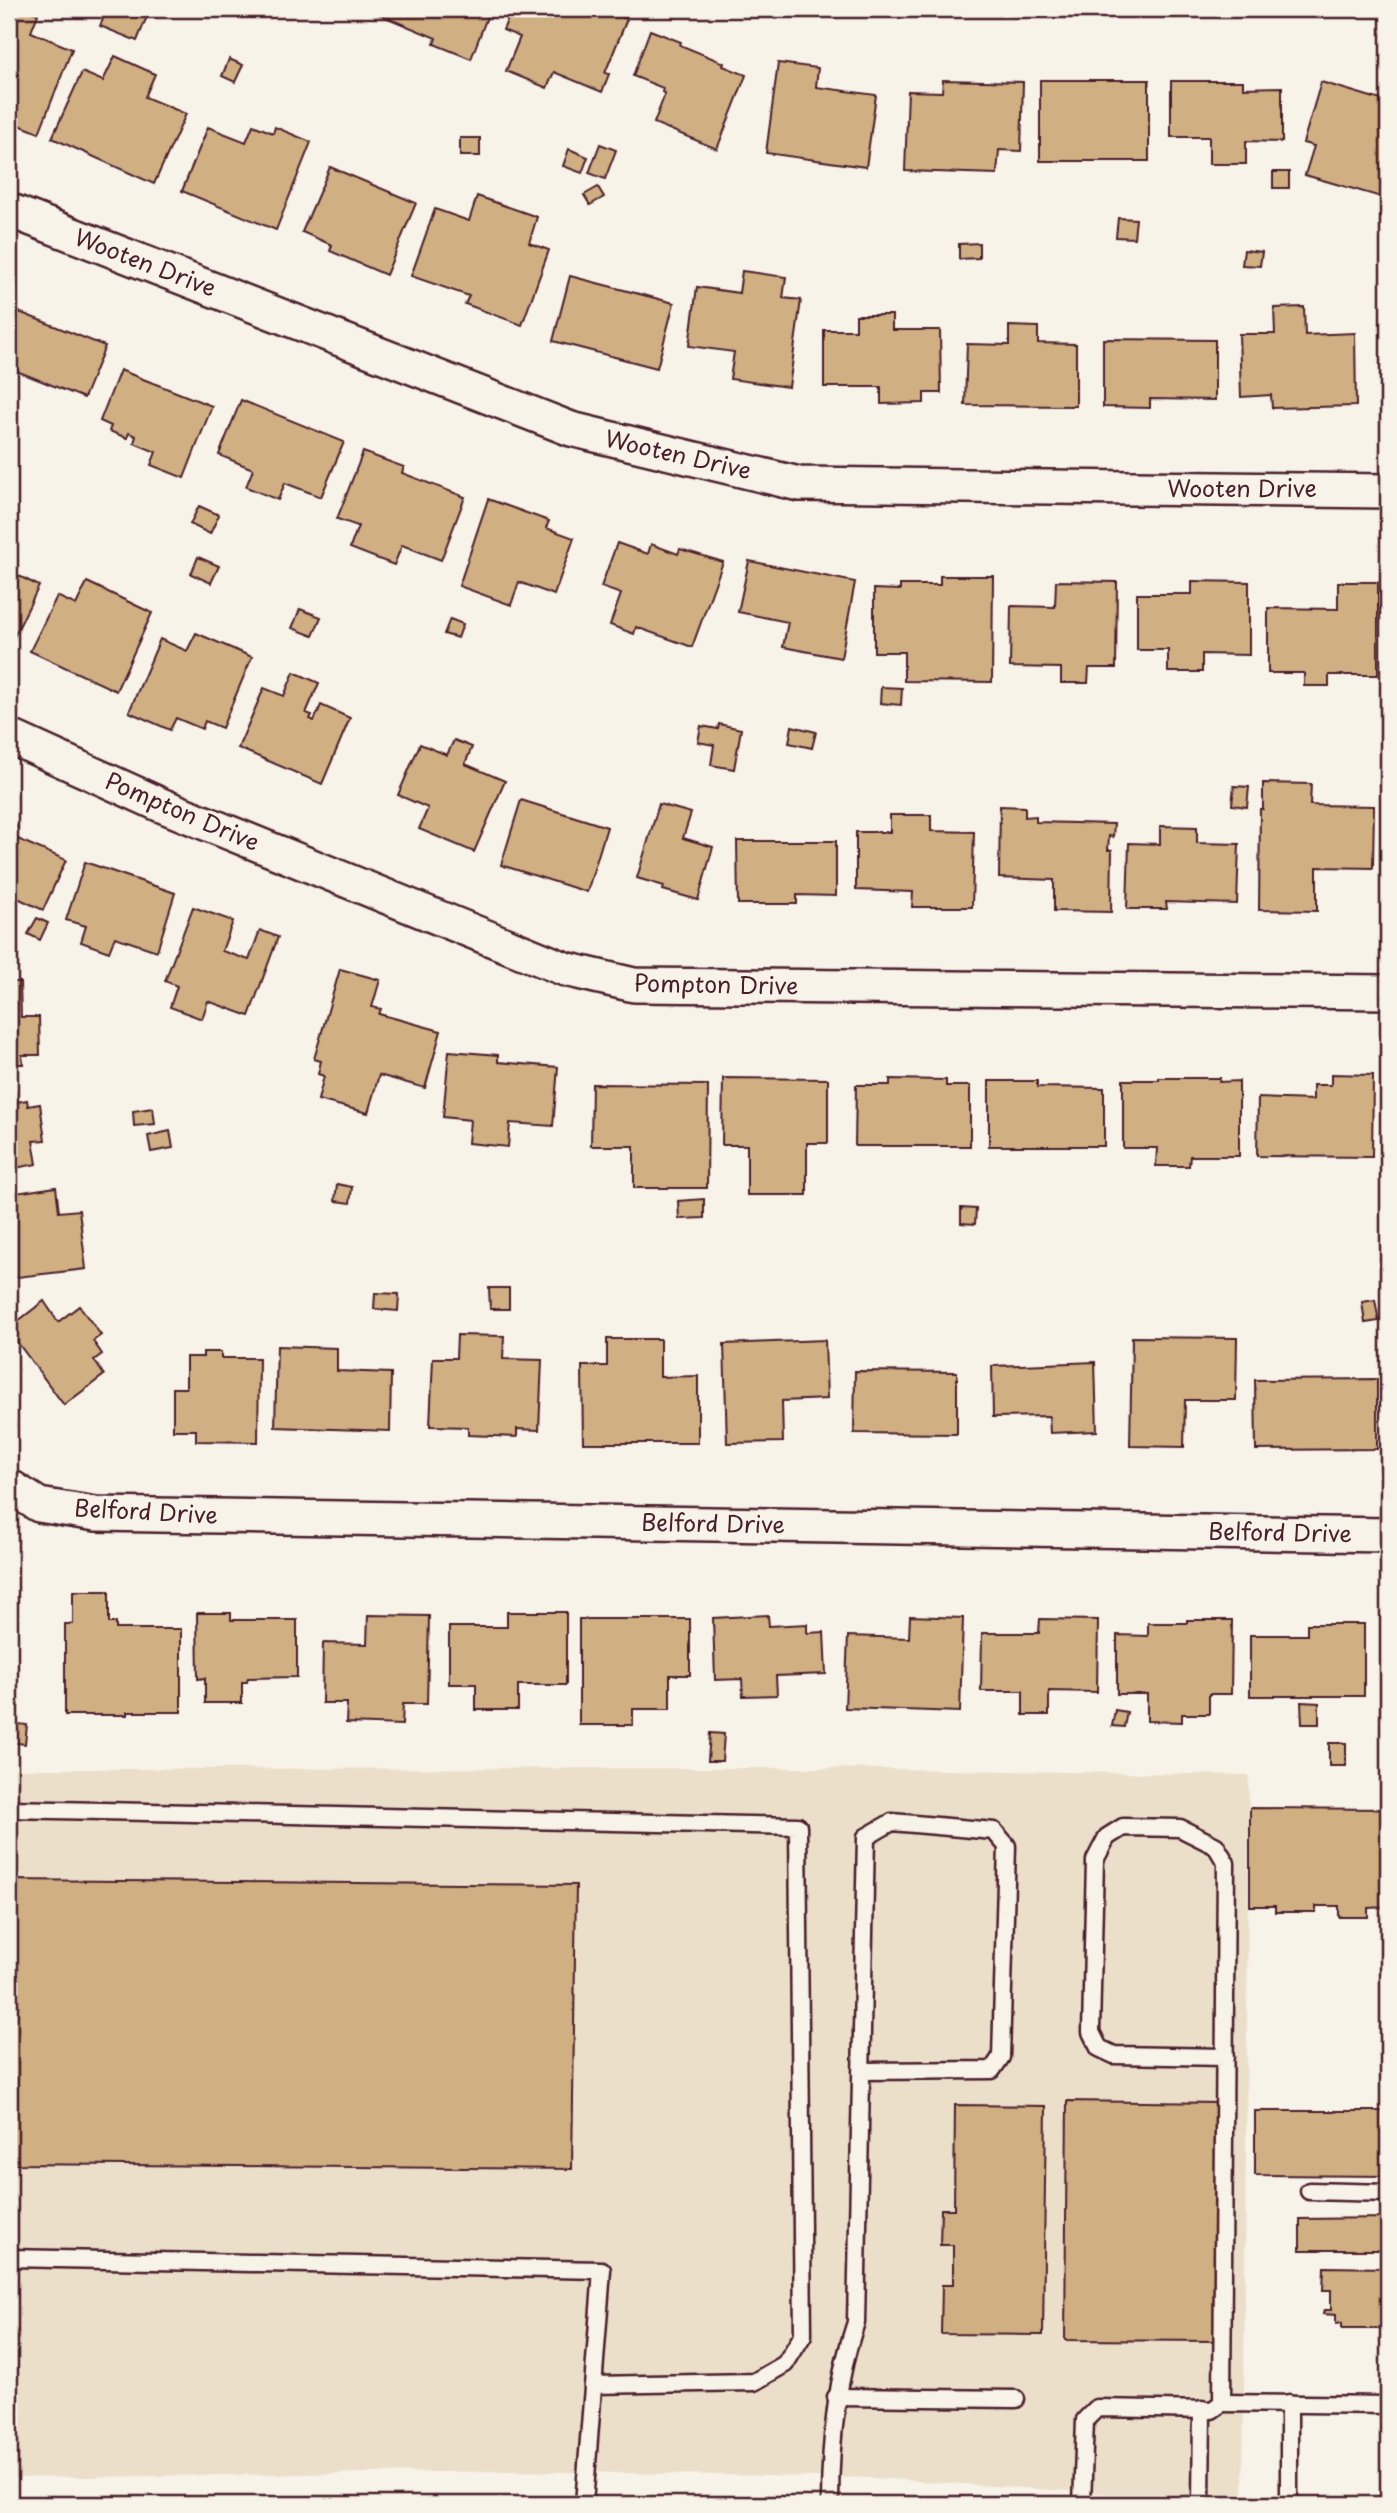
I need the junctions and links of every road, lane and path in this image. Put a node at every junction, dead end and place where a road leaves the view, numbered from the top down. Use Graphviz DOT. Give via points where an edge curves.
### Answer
graph roads {
  1 [pos="9,210"];
  2 [pos="1388,491"];
  3 [pos="9,736"];
  4 [pos="1388,992"];
  5 [pos="9,1486"];
  6 [pos="1388,1535"];
  7 [pos="9,1809"];
  8 [pos="1225,2057"];
  9 [pos="861,2071"];
  10 [pos="1310,2191"];
  11 [pos="1388,2193"];
  12 [pos="9,2258"];
  13 [pos="593,2385"];
  14 [pos="836,2397"];
  15 [pos="1016,2399"];
  16 [pos="1222,2403"];
  17 [pos="1289,2403"];
  18 [pos="1388,2405"];
  19 [pos="1202,2409"];
  20 [pos="584,2504"];
  21 [pos="830,2504"];
  22 [pos="1082,2504"];
  23 [pos="1200,2504"];
  24 [pos="1289,2504"];
  1 -- 2 [label="street, Wooten Drive" via="571,429 799,484"];
  3 -- 4 [label="street, Pompton Drive" via="161,805 565,969 634,985"];
  5 -- 6 [label="street, Belford Drive" via="38,1504 96,1514"];
  7 -- 13 [label="lane" via="798,1826 803,2334 785,2364 754,2382"];
  8 -- 8 [label="lane" via="1226,1863 1216,1846 1180,1828 1123,1827 1107,1837 1095,1860 1091,2032 1099,2048 1114,2055"];
  8 -- 16 [label="lane"];
  9 -- 9 [label="lane" via="866,1838 892,1822 994,1830 1007,1846 1001,2057 992,2070"];
  9 -- 14 [label="lane" via="856,2322"];
  10 -- 11 [label="lane"];
  12 -- 13 [label="lane" via="602,2270"];
  13 -- 20 [label="lane"];
  14 -- 15 [label="lane"];
  14 -- 21 [label="lane"];
  16 -- 17 [label="lane"];
  16 -- 19 [label="lane" via="1212,2410"];
  17 -- 18 [label="lane"];
  17 -- 24 [label="lane"];
  19 -- 22 [label="lane" via="1097,2408 1085,2420"];
  19 -- 23 [label="lane"];
}
